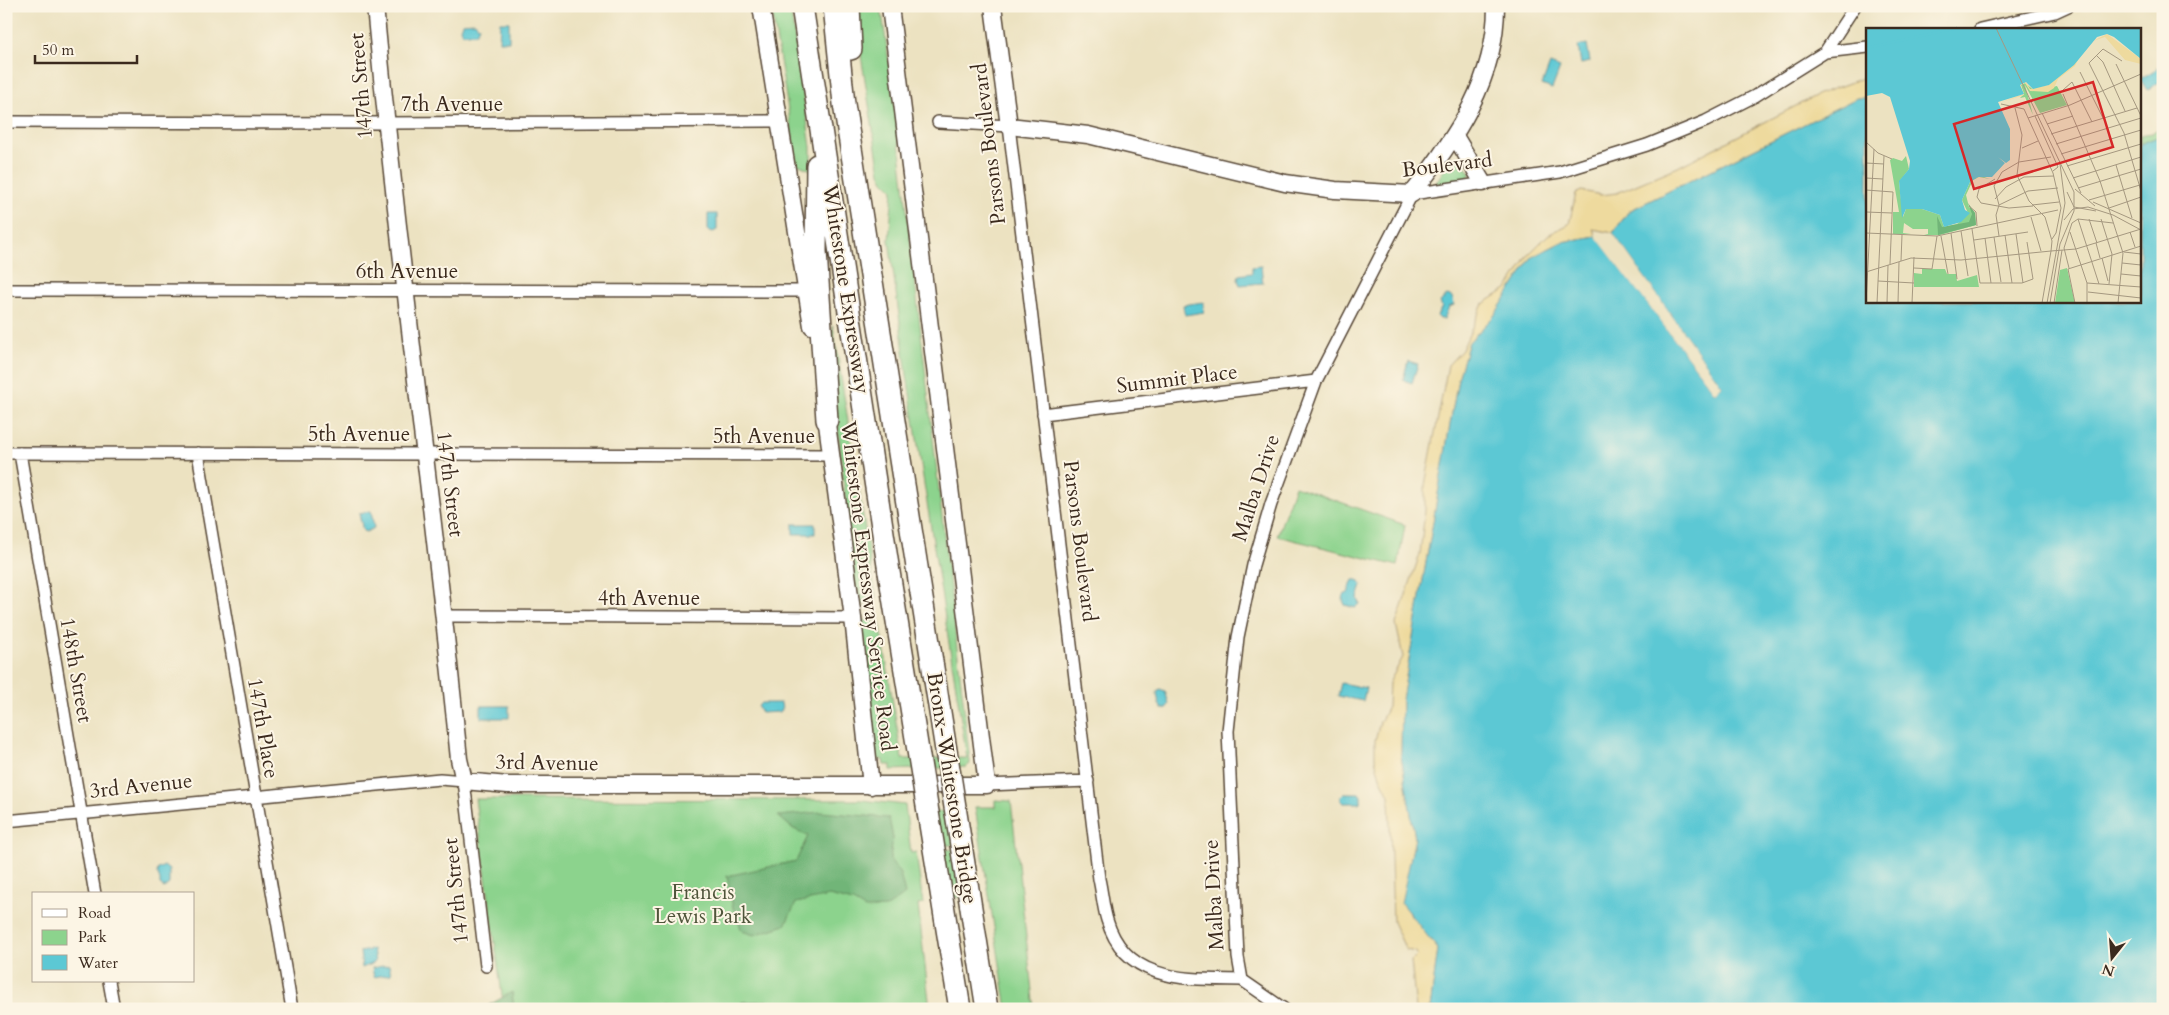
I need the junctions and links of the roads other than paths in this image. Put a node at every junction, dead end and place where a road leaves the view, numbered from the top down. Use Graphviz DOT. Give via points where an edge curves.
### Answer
graph roads {
  1 [pos="375,6"];
  2 [pos="761,6"];
  3 [pos="802,6"];
  4 [pos="834,6"];
  5 [pos="849,6"];
  6 [pos="890,6"];
  7 [pos="994,6"];
  8 [pos="1496,6"];
  9 [pos="1854,6"];
  10 [pos="2068,6"];
  11 [pos="1984,28"];
  12 [pos="1866,47"];
  13 [pos="1825,52"];
  14 [pos="818,105"];
  15 [pos="779,121"];
  16 [pos="6,122"];
  17 [pos="938,122"];
  18 [pos="386,123"];
  19 [pos="1009,126"];
  20 [pos="1455,136"];
  21 [pos="856,179"];
  22 [pos="1483,183"];
  23 [pos="1412,194"];
  24 [pos="6,290"];
  25 [pos="405,290"];
  26 [pos="807,291"];
  27 [pos="1316,381"];
  28 [pos="1043,414"];
  29 [pos="826,420"];
  30 [pos="6,453"];
  31 [pos="20,453"];
  32 [pos="198,453"];
  33 [pos="425,453"];
  34 [pos="831,455"];
  35 [pos="917,567"];
  36 [pos="889,572"];
  37 [pos="445,616"];
  38 [pos="853,618"];
  39 [pos="464,781"];
  40 [pos="1088,781"];
  41 [pos="987,785"];
  42 [pos="871,786"];
  43 [pos="255,796"];
  44 [pos="82,813"];
  45 [pos="6,821"];
  46 [pos="95,892"];
  47 [pos="486,966"];
  48 [pos="1242,980"];
  49 [pos="109,982"];
  50 [pos="114,1009"];
  51 [pos="292,1009"];
  52 [pos="960,1009"];
  53 [pos="987,1009"];
  54 [pos="1284,1009"];
  1 -- 18 [label="street, 147th Street"];
  2 -- 15 [label="street, Whitestone Expressway Service Road"];
  3 -- 14 [label="highway, Whitestone Expressway"];
  4 -- 21 [label="highway, Whitestone Expressway" via="840,79"];
  5 -- 21 [label="highway"];
  6 -- 41 [label="street"];
  7 -- 19 [label="street, Parsons Boulevard"];
  8 -- 20 [label="street, Malba Drive" via="1489,60 1466,120"];
  9 -- 13 [label="street, Boulevard"];
  10 -- 11 [label="street"];
  12 -- 13 [label="street"];
  13 -- 22 [label="street, Boulevard" via="1755,96 1706,121 1647,145 1560,172"];
  14 -- 29 [label="highway" via="816,239"];
  14 -- 36 [label="highway, Whitestone Expressway"];
  15 -- 18 [label="street, 7th Avenue"];
  15 -- 26 [label="street, Whitestone Expressway Service Road"];
  16 -- 18 [label="street, 7th Avenue"];
  17 -- 19 [label="street, Boulevard"];
  18 -- 25 [label="street, 147th Street"];
  19 -- 23 [label="street, Boulevard" via="1088,135 1285,183 1335,190"];
  19 -- 28 [label="street, Parsons Boulevard"];
  20 -- 22 [label="street"];
  20 -- 23 [label="street, Malba Drive"];
  21 -- 35 [label="highway, Whitestone Expressway"];
  22 -- 23 [label="street, Boulevard"];
  23 -- 27 [label="street, Malba Drive"];
  24 -- 25 [label="street, 6th Avenue"];
  25 -- 26 [label="street, 6th Avenue"];
  25 -- 33 [label="street, 147th Street"];
  26 -- 29 [label="street, Whitestone Expressway Service Road"];
  27 -- 28 [label="street, Summit Place"];
  27 -- 48 [label="street, Malba Drive" via="1258,547 1234,666 1228,751 1238,957"];
  28 -- 40 [label="street, Parsons Boulevard"];
  29 -- 34 [label="street, Whitestone Expressway Service Road"];
  30 -- 31 [label="street, 5th Avenue"];
  31 -- 32 [label="street, 5th Avenue"];
  31 -- 44 [label="street, 148th Street"];
  32 -- 33 [label="street, 5th Avenue"];
  32 -- 43 [label="street, 147th Place"];
  33 -- 34 [label="street, 5th Avenue"];
  33 -- 37 [label="street, 147th Street"];
  34 -- 38 [label="street, Whitestone Expressway Service Road"];
  35 -- 53 [label="highway, Bronx-Whitestone Bridge, bridge"];
  36 -- 52 [label="highway, Bronx-Whitestone Bridge, bridge"];
  37 -- 38 [label="street, 4th Avenue"];
  37 -- 39 [label="street, 147th Street"];
  38 -- 42 [label="street, Whitestone Expressway Service Road"];
  39 -- 42 [label="street, 3rd Avenue" via="508,785"];
  39 -- 43 [label="street, 3rd Avenue" via="440,779"];
  39 -- 47 [label="street, 147th Street"];
  40 -- 41 [label="street, 3rd Avenue"];
  40 -- 48 [label="street, Parsons Boulevard" via="1107,921 1124,954 1161,975 1180,979"];
  41 -- 42 [label="street, 3rd Avenue"];
  43 -- 44 [label="street, 3rd Avenue"];
  43 -- 51 [label="street, 147th Place"];
  44 -- 45 [label="street, 3rd Avenue"];
  44 -- 46 [label="street, 148th Street"];
  48 -- 54 [label="street"];
  49 -- 50 [label="street"];
}
